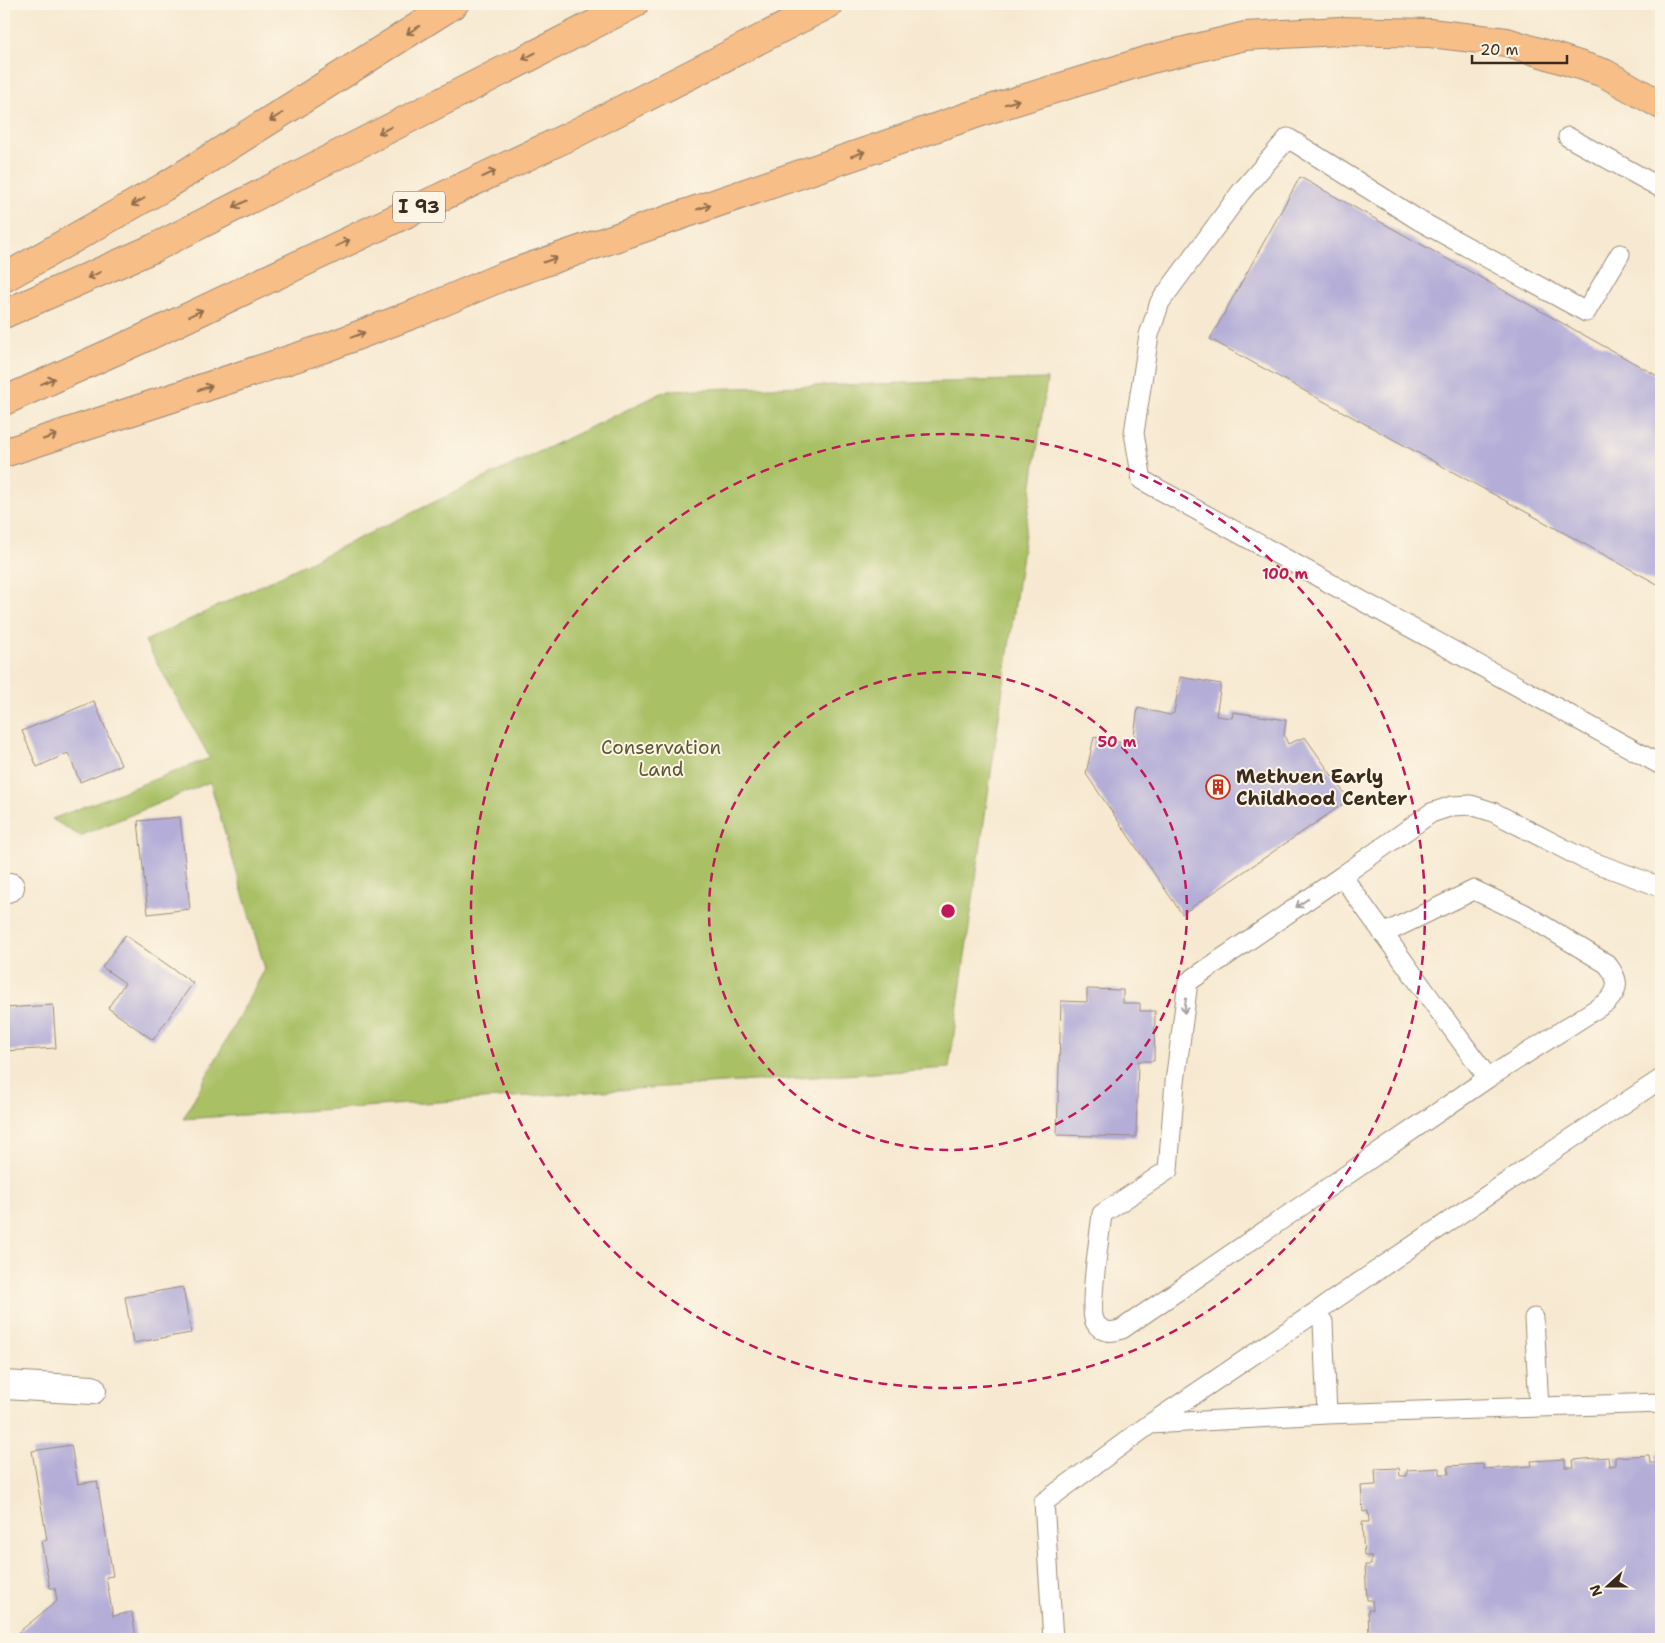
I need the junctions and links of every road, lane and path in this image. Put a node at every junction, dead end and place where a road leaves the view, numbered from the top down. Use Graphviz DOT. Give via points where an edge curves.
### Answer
graph roads {
  1 [pos="454,4"];
  2 [pos="634,4"];
  3 [pos="829,4"];
  4 [pos="1661,104"];
  5 [pos="1568,137"];
  6 [pos="1661,188"];
  7 [pos="1620,254"];
  8 [pos="4,278"];
  9 [pos="4,314"];
  10 [pos="4,401"];
  11 [pos="4,453"];
  12 [pos="1661,765"];
  13 [pos="1342,876"];
  14 [pos="1661,887"];
  15 [pos="1384,934"];
  16 [pos="1488,1078"];
  17 [pos="1661,1079"];
  18 [pos="1534,1318"];
  19 [pos="1323,1322"];
  20 [pos="4,1385"];
  21 [pos="92,1390"];
  22 [pos="1661,1403"];
  23 [pos="1539,1407"];
  24 [pos="1326,1414"];
  25 [pos="1150,1424"];
  26 [pos="1053,1639"];
  1 -- 8 [label="highway, one-way" via="164,187"];
  2 -- 9 [label="highway, one-way" via="154,248"];
  10 -- 3 [label="highway, I 93, one-way" via="144,338 572,134"];
  11 -- 4 [label="highway, one-way" via="325,348 504,276 975,114 1148,60 1245,36 1430,33 1507,42 1604,73"];
  5 -- 6 [label="lane"];
  7 -- 12 [label="lane" via="1586,312 1420,221 1288,138 1241,192 1160,302 1150,334 1134,433 1142,480"];
  13 -- 14 [label="lane" via="1431,813 1452,806 1471,805 1493,812 1582,858"];
  13 -- 15 [label="lane"];
  13 -- 16 [label="lane, one-way" via="1188,982 1168,1170 1102,1214 1092,1307 1095,1323 1108,1332 1122,1329"];
  15 -- 16 [label="lane"];
  15 -- 16 [label="lane" via="1474,890 1523,913 1607,964 1614,972 1616,989 1607,1002"];
  17 -- 25 [label="lane"];
  18 -- 23 [label="lane"];
  19 -- 24 [label="lane"];
  20 -- 21 [label="street"];
  22 -- 23 [label="lane"];
  23 -- 24 [label="lane"];
  24 -- 25 [label="lane"];
  25 -- 26 [label="lane" via="1044,1502"];
}
